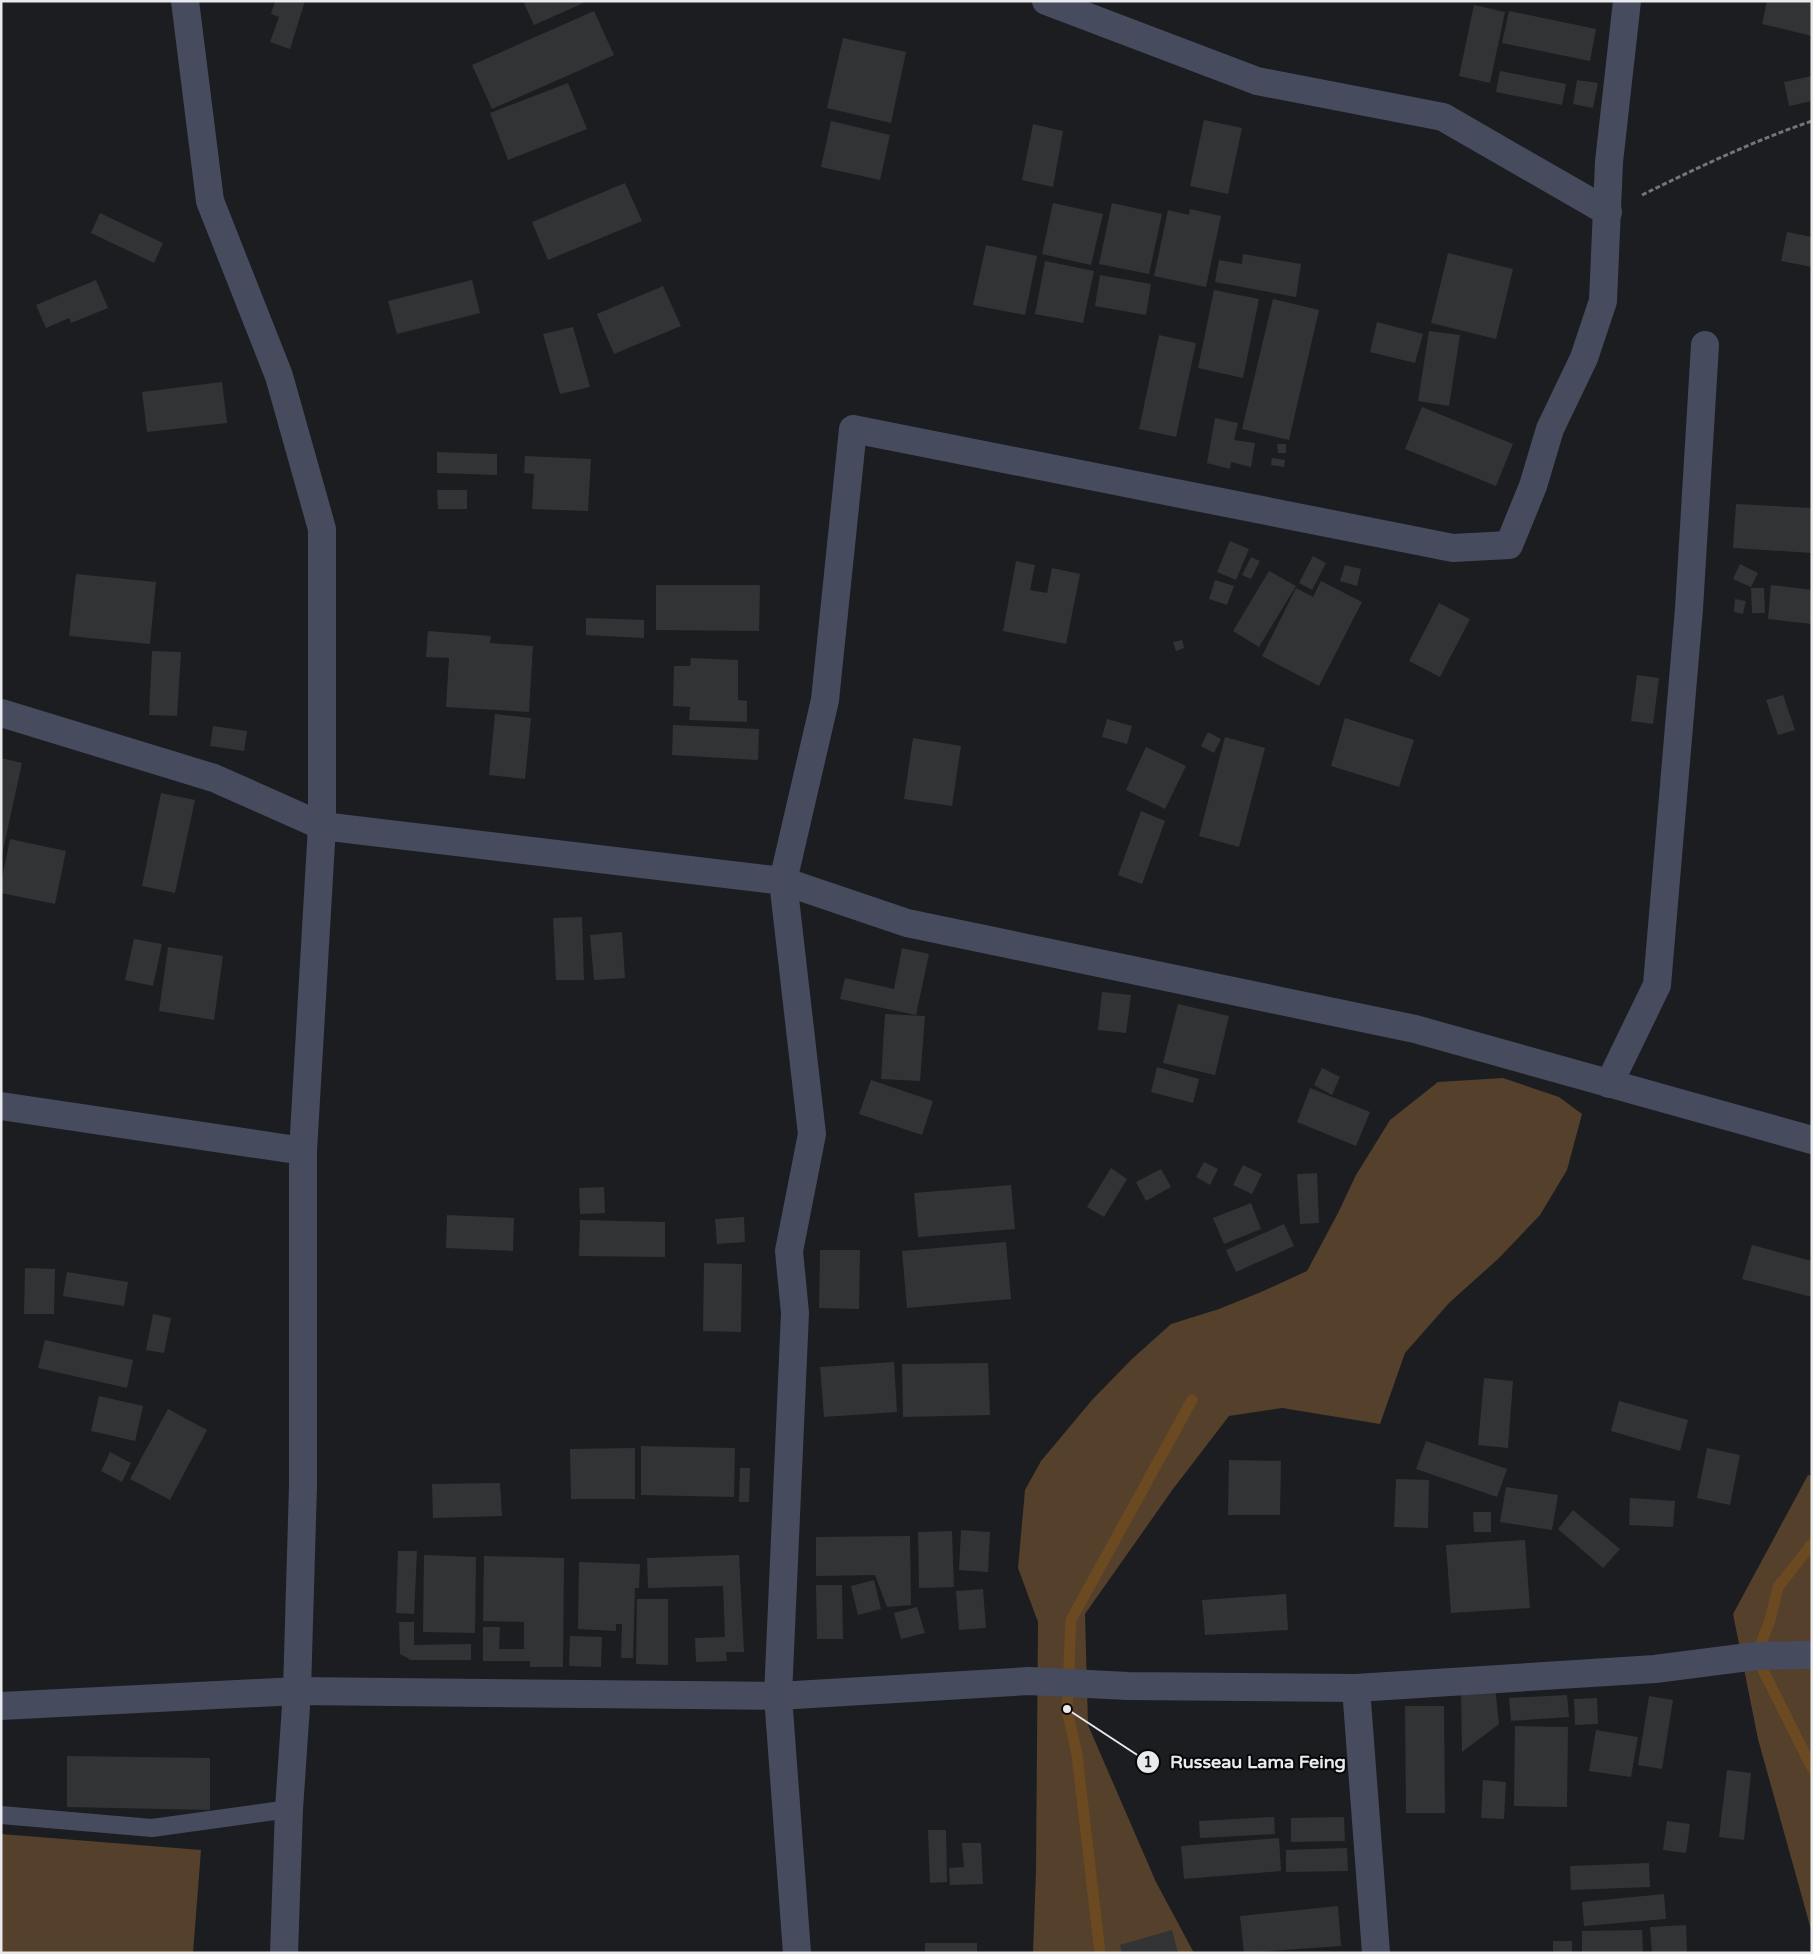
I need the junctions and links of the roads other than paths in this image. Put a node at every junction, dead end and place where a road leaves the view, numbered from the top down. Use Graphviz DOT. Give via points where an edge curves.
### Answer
graph roads {
  1 [pos="185,1"];
  2 [pos="1046,1"];
  3 [pos="1104,1"];
  4 [pos="1626,1"];
  5 [pos="1116,28"];
  6 [pos="1608,212"];
  7 [pos="1705,345"];
  8 [pos="1,713"];
  9 [pos="322,826"];
  10 [pos="783,880"];
  11 [pos="1609,1084"];
  12 [pos="1,1106"];
  13 [pos="1812,1140"];
  14 [pos="304,1151"];
  15 [pos="1812,1655"];
  16 [pos="1356,1688"];
  17 [pos="298,1691"];
  18 [pos="778,1696"];
  19 [pos="1,1706"];
  20 [pos="289,1809"];
  21 [pos="1,1815"];
  22 [pos="284,1953"];
  23 [pos="797,1953"];
  24 [pos="1376,1953"];
  1 -- 9 [label="street" via="210,201 279,376 322,529"];
  2 -- 5 [label="street"];
  3 -- 5 [label="street"];
  4 -- 6 [label="street" via="1609,162"];
  5 -- 6 [label="street" via="1257,82 1443,117"];
  6 -- 10 [label="street" via="1604,301 1584,358 1550,429 1533,486 1509,545 1453,548 852,429 825,700"];
  7 -- 11 [label="street" via="1689,609 1657,985"];
  8 -- 9 [label="street" via="214,778"];
  9 -- 10 [label="street"];
  9 -- 14 [label="street"];
  10 -- 11 [label="street" via="907,923 1415,1029"];
  10 -- 18 [label="street" via="812,1134 789,1251 795,1313"];
  11 -- 13 [label="street"];
  12 -- 14 [label="street"];
  14 -- 17 [label="street" via="303,1485"];
  15 -- 16 [label="street" via="1756,1656 1655,1669"];
  16 -- 18 [label="street" via="1128,1686 1029,1681"];
  16 -- 24 [label="street"];
  17 -- 18 [label="street"];
  17 -- 19 [label="street"];
  17 -- 20 [label="street"];
  18 -- 23 [label="street"];
  20 -- 21 [label="lane" via="152,1828"];
  20 -- 22 [label="street"];
}
